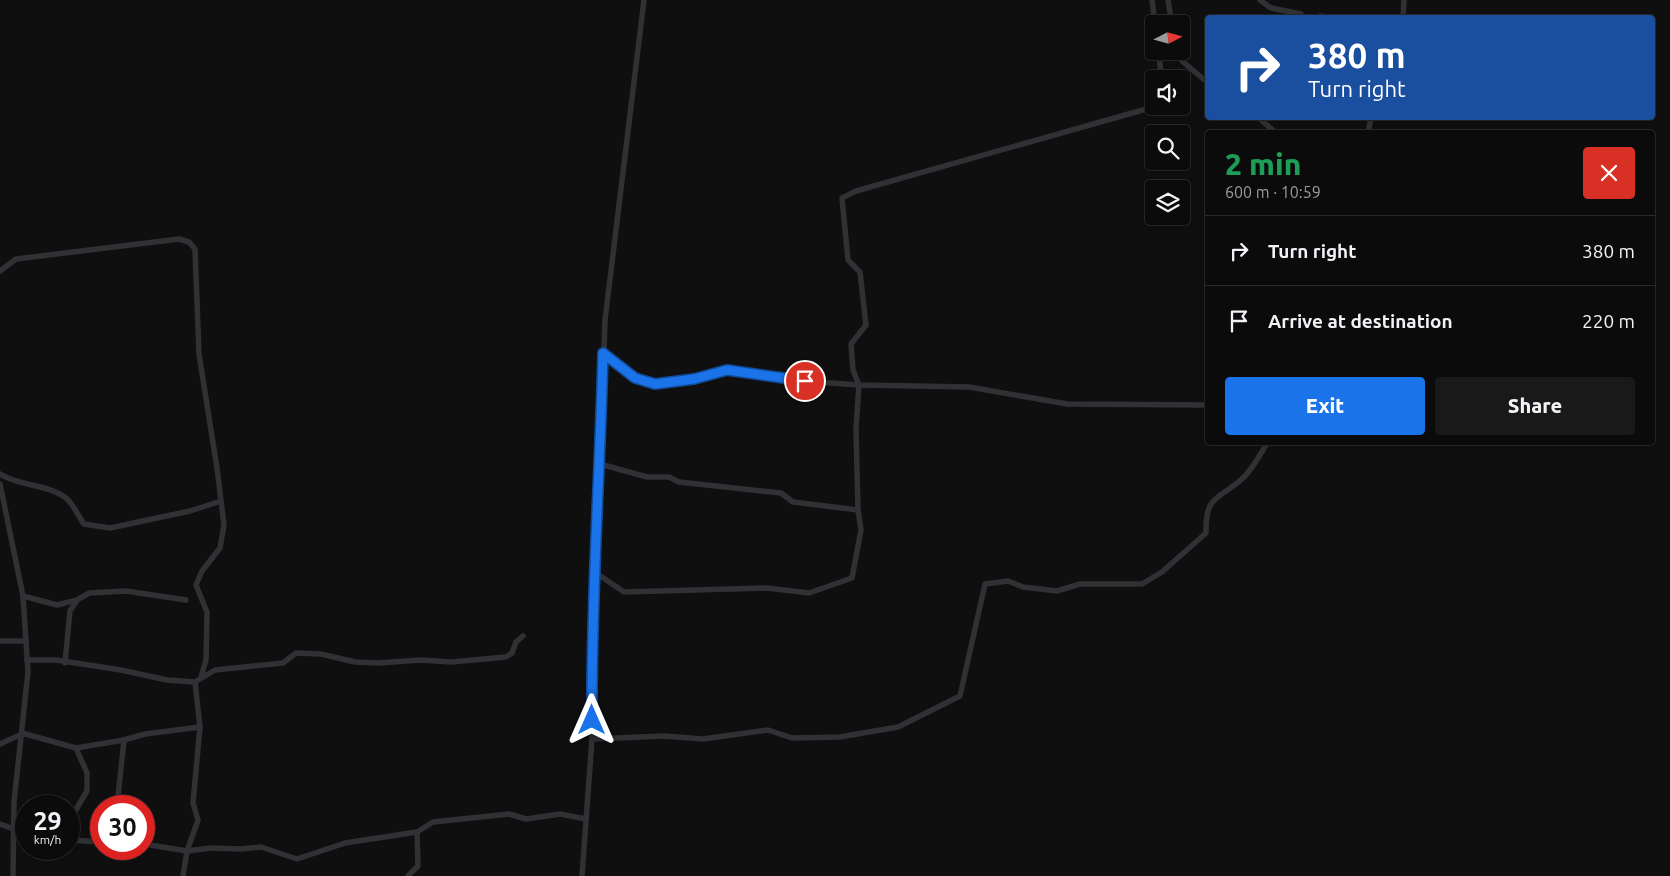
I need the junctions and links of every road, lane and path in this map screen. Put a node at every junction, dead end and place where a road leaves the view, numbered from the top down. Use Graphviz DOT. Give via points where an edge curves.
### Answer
graph roads {
  1 [pos="644,0"];
  2 [pos="1152,0"];
  3 [pos="1168,0"];
  4 [pos="1260,0"];
  5 [pos="1404,0"];
  6 [pos="1301,14"];
  7 [pos="1154,15"];
  8 [pos="1170,15"];
  9 [pos="1403,15"];
  10 [pos="1182,60"];
  11 [pos="1205,80"];
  12 [pos="1145,109"];
  13 [pos="1261,120"];
  14 [pos="1273,130"];
  15 [pos="0,271"];
  16 [pos="603,353"];
  17 [pos="859,385"];
  18 [pos="1205,405"];
  19 [pos="1266,445"];
  20 [pos="600,464"];
  21 [pos="0,474"];
  22 [pos="0,484"];
  23 [pos="221,501"];
  24 [pos="3,510"];
  25 [pos="858,510"];
  26 [pos="596,573"];
  27 [pos="23,596"];
  28 [pos="77,600"];
  29 [pos="186,600"];
  30 [pos="523,636"];
  31 [pos="0,641"];
  32 [pos="26,641"];
  33 [pos="27,660"];
  34 [pos="65,663"];
  35 [pos="201,677"];
  36 [pos="195,682"];
  37 [pos="200,727"];
  38 [pos="22,734"];
  39 [pos="592,738"];
  40 [pos="124,740"];
  41 [pos="0,744"];
  42 [pos="76,748"];
  43 [pos="118,795"];
  44 [pos="80,803"];
  45 [pos="586,819"];
  46 [pos="0,824"];
  47 [pos="14,831"];
  48 [pos="417,832"];
  49 [pos="155,846"];
  50 [pos="187,851"];
  51 [pos="13,876"];
  52 [pos="183,876"];
  53 [pos="408,876"];
  54 [pos="582,876"];
  1 -- 16 [label="street"];
  2 -- 7 [label="street"];
  3 -- 8 [label="street"];
  4 -- 6 [label="street" via="1271,8"];
  5 -- 9 [label="street"];
  10 -- 11 [label="street"];
  12 -- 17 [label="street" via="865,188 842,198 848,260 860,272 866,325 851,344 853,370"];
  13 -- 14 [label="street"];
  15 -- 23 [label="street" via="16,259 179,239 189,242 195,249 199,354"];
  16 -- 17 [label="street" via="635,378 655,384 694,379 727,370 787,380"];
  16 -- 20 [label="street"];
  17 -- 18 [label="street" via="969,387 1067,404"];
  17 -- 25 [label="street" via="856,428"];
  19 -- 39 [label="street" via="1244,477 1214,499 1206,513 1206,533 1162,572 1142,584 1080,584 1057,591 1023,587 1008,581 985,584 960,696 898,727 840,736 792,738 768,730 703,739 664,736"];
  20 -- 25 [label="street" via="647,478 669,477 678,482 781,492 793,502"];
  20 -- 26 [label="street"];
  21 -- 23 [label="street" via="11,482 43,488 68,500 84,524 110,528"];
  22 -- 24 [label="street"];
  23 -- 35 [label="street" via="224,526 220,548 202,571 196,585 207,612 206,660"];
  24 -- 27 [label="street"];
  25 -- 26 [label="street" via="861,530 852,578 809,593 767,588 624,592"];
  26 -- 39 [label="street" via="591,630"];
  27 -- 28 [label="street" via="57,605"];
  27 -- 32 [label="street"];
  28 -- 29 [label="street" via="89,593 126,592"];
  28 -- 34 [label="street" via="70,611"];
  30 -- 35 [label="street" via="516,642 512,654 506,657 378,663 296,653 283,663 215,670"];
  31 -- 32 [label="street"];
  32 -- 33 [label="street"];
  33 -- 34 [label="street"];
  33 -- 38 [label="street"];
  34 -- 36 [label="street"];
  35 -- 36 [label="street"];
  36 -- 37 [label="street"];
  37 -- 40 [label="street"];
  37 -- 50 [label="street" via="193,803 198,820"];
  38 -- 41 [label="street"];
  38 -- 42 [label="street"];
  38 -- 47 [label="street"];
  39 -- 45 [label="street"];
  40 -- 42 [label="street"];
  40 -- 43 [label="street"];
  42 -- 44 [label="street" via="86,773 87,792"];
  45 -- 48 [label="street" via="560,814 526,819 510,814 433,822"];
  45 -- 54 [label="street"];
  46 -- 47 [label="street"];
  47 -- 51 [label="street"];
  48 -- 50 [label="street" via="345,843 297,859 261,847"];
  48 -- 53 [label="street" via="418,866"];
  49 -- 50 [label="street"];
  50 -- 52 [label="street"];
}
